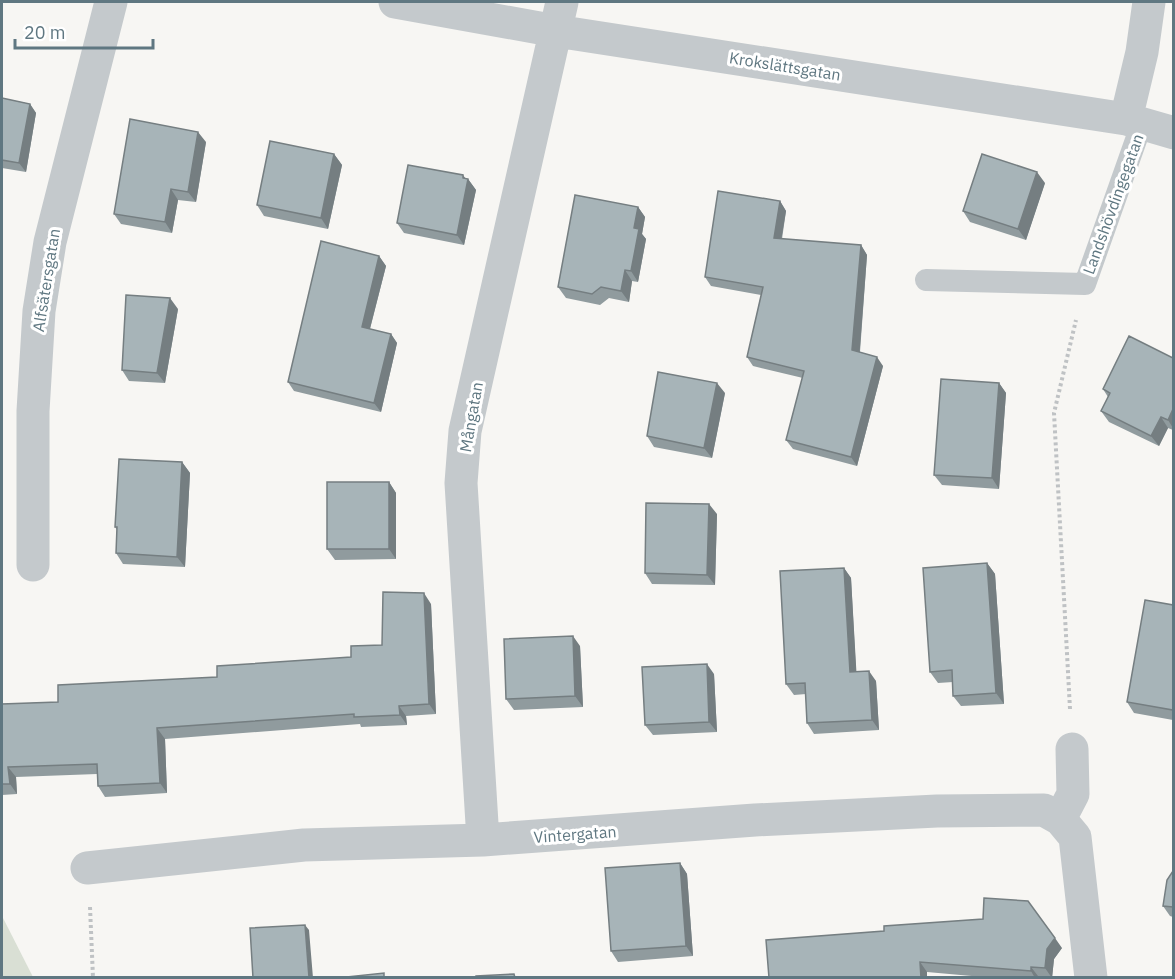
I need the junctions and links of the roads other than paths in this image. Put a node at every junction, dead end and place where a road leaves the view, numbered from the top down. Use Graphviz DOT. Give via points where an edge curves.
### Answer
graph roads {
  1 [pos="111,2"];
  2 [pos="395,2"];
  3 [pos="1149,2"];
  4 [pos="559,16"];
  5 [pos="1134,121"];
  6 [pos="1173,133"];
  7 [pos="926,280"];
  8 [pos="33,565"];
  9 [pos="1072,749"];
  10 [pos="1060,819"];
  11 [pos="483,840"];
  12 [pos="87,867"];
  13 [pos="1091,978"];
  1 -- 8 [label="street, Alfsätersgatan" via="50,242 39,311 33,411"];
  2 -- 4 [label="street, Krokslättsgatan"];
  3 -- 5 [label="street, Landshövdingegatan"];
  4 -- 5 [label="street, Krokslättsgatan"];
  4 -- 11 [label="street, Mångatan" via="465,431 460,483"];
  5 -- 6 [label="street, Krokslättsgatan"];
  5 -- 7 [label="lane, Landshövdingegatan" via="1085,284"];
  9 -- 10 [label="street" via="1073,794"];
  10 -- 11 [label="street, Vintergatan" via="1044,810 937,811"];
  10 -- 13 [label="street" via="1075,837"];
  11 -- 12 [label="street, Vintergatan" via="304,845"];
}
